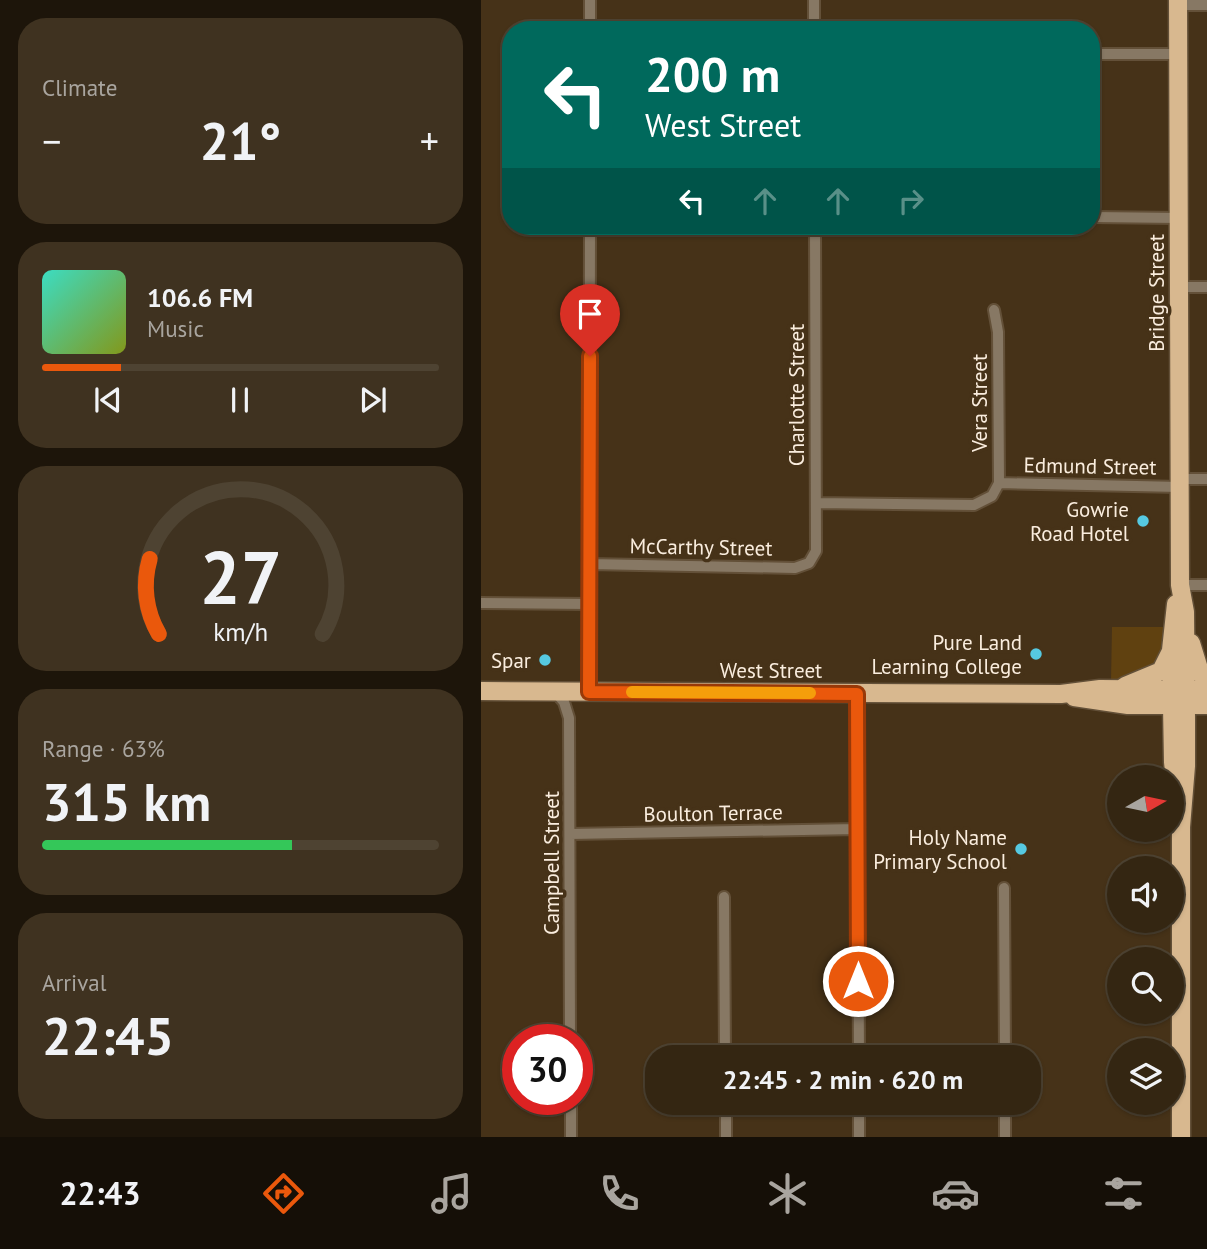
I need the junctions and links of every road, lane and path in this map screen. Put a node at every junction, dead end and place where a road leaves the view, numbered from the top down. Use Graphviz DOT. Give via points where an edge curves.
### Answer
graph roads {
  1 [pos="590,0"];
  2 [pos="814,0"];
  3 [pos="1178,2"];
  4 [pos="1207,5"];
  5 [pos="590,21"];
  6 [pos="814,21"];
  7 [pos="1100,54"];
  8 [pos="1178,54"];
  9 [pos="1100,217"];
  10 [pos="1179,218"];
  11 [pos="590,235"];
  12 [pos="815,235"];
  13 [pos="1179,287"];
  14 [pos="1207,287"];
  15 [pos="994,310"];
  16 [pos="1207,479"];
  17 [pos="999,483"];
  18 [pos="1180,483"];
  19 [pos="816,503"];
  20 [pos="809,563"];
  21 [pos="590,564"];
  22 [pos="1180,585"];
  23 [pos="1207,585"];
  24 [pos="481,603"];
  25 [pos="590,604"];
  26 [pos="1185,612"];
  27 [pos="1171,650"];
  28 [pos="1207,682"];
  29 [pos="1100,690"];
  30 [pos="1207,690"];
  31 [pos="481,691"];
  32 [pos="555,692"];
  33 [pos="589,692"];
  34 [pos="857,694"];
  35 [pos="1061,694"];
  36 [pos="1179,698"];
  37 [pos="1207,705"];
  38 [pos="857,830"];
  39 [pos="570,834"];
  40 [pos="1004,888"];
  41 [pos="724,897"];
  42 [pos="570,1024"];
  43 [pos="725,1045"];
  44 [pos="859,1045"];
  45 [pos="1005,1045"];
  46 [pos="571,1115"];
  47 [pos="725,1115"];
  48 [pos="859,1115"];
  49 [pos="1005,1115"];
  50 [pos="571,1137"];
  51 [pos="726,1137"];
  52 [pos="859,1137"];
  53 [pos="1005,1137"];
  54 [pos="1181,1137"];
  1 -- 5 [label="street"];
  2 -- 6 [label="street"];
  3 -- 4 [label="street"];
  3 -- 8 [label="main road, Bridge Street"];
  7 -- 8 [label="street"];
  8 -- 10 [label="main road, Bridge Street"];
  9 -- 10 [label="street"];
  10 -- 13 [label="main road, Bridge Street"];
  11 -- 21 [label="street"];
  12 -- 19 [label="street, Charlotte Street"];
  13 -- 14 [label="street"];
  13 -- 18 [label="main road, Bridge Street"];
  15 -- 17 [label="street, Vera Street"];
  16 -- 18 [label="street, Edmund Street"];
  17 -- 18 [label="street, Edmund Street"];
  17 -- 19 [label="street, Vera Street" via="992,496 974,505"];
  18 -- 22 [label="main road, Bridge Street"];
  19 -- 20 [label="street, Charlotte Street" via="816,551"];
  20 -- 21 [label="street, McCarthy Street" via="795,568"];
  21 -- 25 [label="street"];
  22 -- 23 [label="street"];
  22 -- 26 [label="main road, Bridge Street"];
  22 -- 27 [label="main road, Bridge Street"];
  24 -- 25 [label="street"];
  25 -- 33 [label="street"];
  26 -- 28 [label="main road" via="1196,660"];
  26 -- 36 [label="main road, Bridge Street"];
  27 -- 29 [label="main road" via="1156,674"];
  27 -- 36 [label="main road, Bridge Street"];
  29 -- 35 [label="main road, West Street"];
  29 -- 36 [label="main road, West Street"];
  30 -- 36 [label="main road, West Street"];
  31 -- 32 [label="main road, West Street"];
  32 -- 33 [label="main road, West Street"];
  32 -- 39 [label="street, Campbell Street" via="565,705 569,726"];
  33 -- 34 [label="main road, West Street"];
  34 -- 35 [label="main road, West Street"];
  34 -- 38 [label="street"];
  35 -- 36 [label="main road, West Street" via="1102,703"];
  36 -- 37 [label="main road, West Street"];
  36 -- 54 [label="main road, Bridge Street" via="1173,762 1181,827"];
  38 -- 39 [label="street, Boulton Terrace"];
  38 -- 44 [label="street"];
  39 -- 42 [label="street, Campbell Street"];
  40 -- 45 [label="street"];
  41 -- 43 [label="street"];
  46 -- 50 [label="street"];
  47 -- 51 [label="street"];
  48 -- 52 [label="street"];
  49 -- 53 [label="street"];
}
